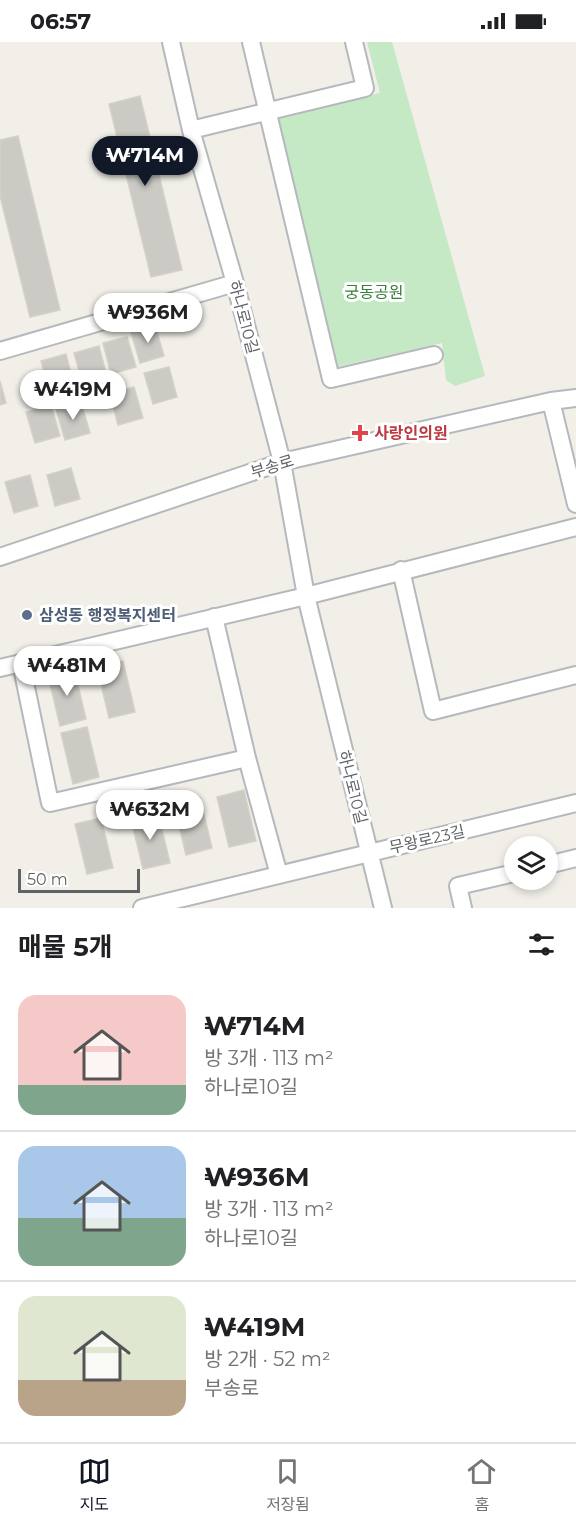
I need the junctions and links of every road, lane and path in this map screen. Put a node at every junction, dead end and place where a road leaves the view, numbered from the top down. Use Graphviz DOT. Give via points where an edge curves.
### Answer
graph roads {
  1 [pos="171,42"];
  2 [pos="251,42"];
  3 [pos="354,42"];
  4 [pos="268,112"];
  5 [pos="191,130"];
  6 [pos="235,283"];
  7 [pos="0,351"];
  8 [pos="434,355"];
  9 [pos="576,398"];
  10 [pos="551,401"];
  11 [pos="282,462"];
  12 [pos="576,504"];
  13 [pos="576,526"];
  14 [pos="0,557"];
  15 [pos="401,570"];
  16 [pos="306,596"];
  17 [pos="214,617"];
  18 [pos="21,663"];
  19 [pos="0,668"];
  20 [pos="576,675"];
  21 [pos="247,758"];
  22 [pos="576,803"];
  23 [pos="369,853"];
  24 [pos="576,858"];
  25 [pos="558,862"];
  26 [pos="279,875"];
  27 [pos="504,875"];
  28 [pos="142,908"];
  29 [pos="383,908"];
  30 [pos="463,908"];
  1 -- 5 [label="street, 하나로10길"];
  2 -- 4 [label="street"];
  3 -- 4 [label="street" via="365,88"];
  4 -- 5 [label="street"];
  4 -- 8 [label="street" via="332,380"];
  5 -- 6 [label="street, 하나로10길"];
  6 -- 7 [label="street"];
  6 -- 11 [label="street, 하나로10길"];
  9 -- 10 [label="street, 부송로"];
  10 -- 11 [label="street, 부송로"];
  10 -- 12 [label="street"];
  11 -- 14 [label="street, 부송로"];
  11 -- 16 [label="street, 하나로10길"];
  13 -- 15 [label="street"];
  15 -- 16 [label="street"];
  15 -- 20 [label="street" via="433,711"];
  16 -- 17 [label="street"];
  16 -- 23 [label="street, 하나로10길"];
  17 -- 18 [label="street"];
  17 -- 21 [label="street"];
  18 -- 19 [label="street"];
  18 -- 21 [label="street" via="50,803"];
  21 -- 26 [label="street"];
  22 -- 23 [label="street, 무왕로23길"];
  23 -- 26 [label="street, 무왕로23길"];
  23 -- 29 [label="street, 하나로10길"];
  24 -- 25 [label="street"];
  26 -- 28 [label="street, 무왕로23길"];
  27 -- 30 [label="street" via="458,886"];
}
